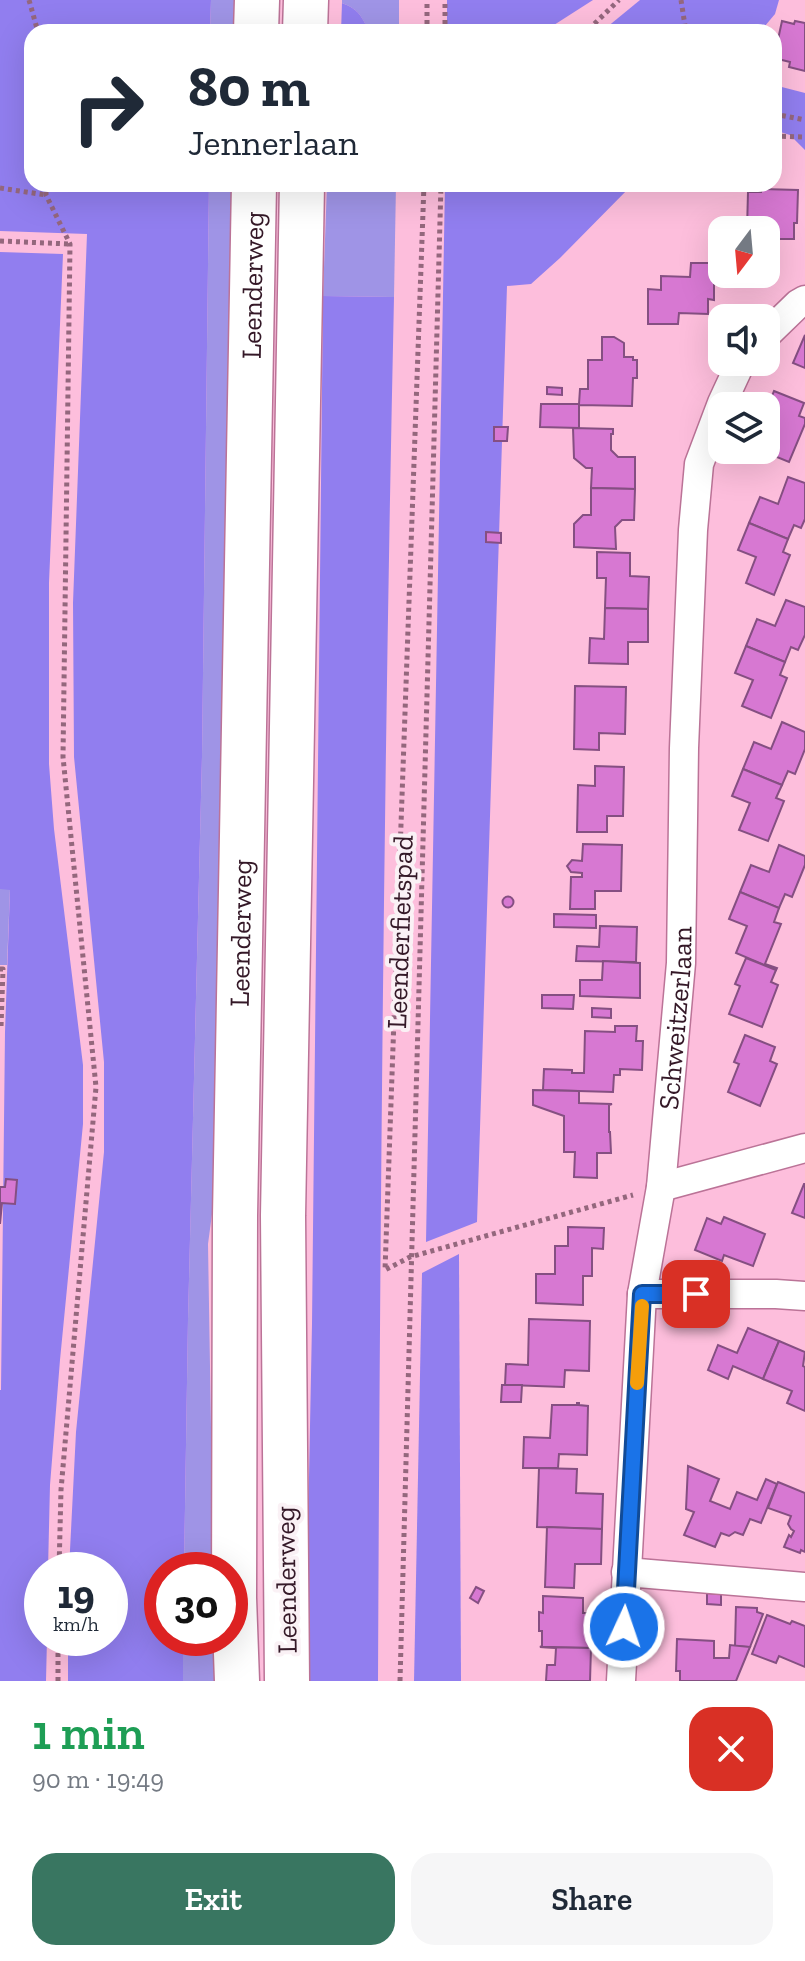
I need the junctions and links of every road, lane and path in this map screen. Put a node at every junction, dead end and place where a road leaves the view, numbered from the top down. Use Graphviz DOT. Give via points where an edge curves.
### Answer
graph roads {
  1 [pos="29,0"];
  2 [pos="257,0"];
  3 [pos="306,0"];
  4 [pos="427,0"];
  5 [pos="445,0"];
  6 [pos="619,0"];
  7 [pos="681,0"];
  8 [pos="36,24"];
  9 [pos="256,24"];
  10 [pos="305,24"];
  11 [pos="427,24"];
  12 [pos="445,24"];
  13 [pos="594,24"];
  14 [pos="685,24"];
  15 [pos="782,116"];
  16 [pos="805,120"];
  17 [pos="782,136"];
  18 [pos="805,137"];
  19 [pos="0,188"];
  20 [pos="24,192"];
  21 [pos="26,192"];
  22 [pos="254,192"];
  23 [pos="302,192"];
  24 [pos="424,192"];
  25 [pos="441,192"];
  26 [pos="46,195"];
  27 [pos="0,241"];
  28 [pos="70,244"];
  29 [pos="805,300"];
  30 [pos="780,321"];
  31 [pos="735,376"];
  32 [pos="0,969"];
  33 [pos="0,1027"];
  34 [pos="805,1148"];
  35 [pos="661,1187"];
  36 [pos="410,1257"];
  37 [pos="642,1294"];
  38 [pos="805,1296"];
  39 [pos="59,1552"];
  40 [pos="626,1572"];
  41 [pos="805,1587"];
  42 [pos="58,1656"];
  43 [pos="58,1681"];
  44 [pos="237,1681"];
  45 [pos="287,1681"];
  46 [pos="400,1681"];
  47 [pos="621,1681"];
  1 -- 8 [label="path"];
  2 -- 9 [label="main road"];
  3 -- 10 [label="main road"];
  4 -- 11 [label="path"];
  5 -- 12 [label="path"];
  6 -- 13 [label="path"];
  7 -- 14 [label="path"];
  15 -- 16 [label="path"];
  17 -- 18 [label="path"];
  19 -- 20 [label="path"];
  21 -- 26 [label="path"];
  22 -- 44 [label="main road, Leenderweg" via="235,1232"];
  23 -- 45 [label="main road, Leenderweg" via="283,1216"];
  24 -- 36 [label="path" via="385,1270"];
  25 -- 36 [label="path, Leenderfietspad"];
  26 -- 28 [label="path"];
  27 -- 28 [label="path"];
  28 -- 39 [label="path" via="63,757 96,1087"];
  29 -- 30 [label="street"];
  31 -- 35 [label="street, Schweitzerlaan" via="699,464 694,517 681,963"];
  32 -- 33 [label="path"];
  34 -- 35 [label="street"];
  35 -- 36 [label="path"];
  35 -- 37 [label="street, Schweitzerlaan"];
  36 -- 46 [label="path, Leenderfietspad"];
  37 -- 38 [label="street"];
  37 -- 40 [label="street, Schweitzerlaan"];
  40 -- 41 [label="street"];
  40 -- 47 [label="street, Schweitzerlaan"];
  42 -- 43 [label="path"];
}
